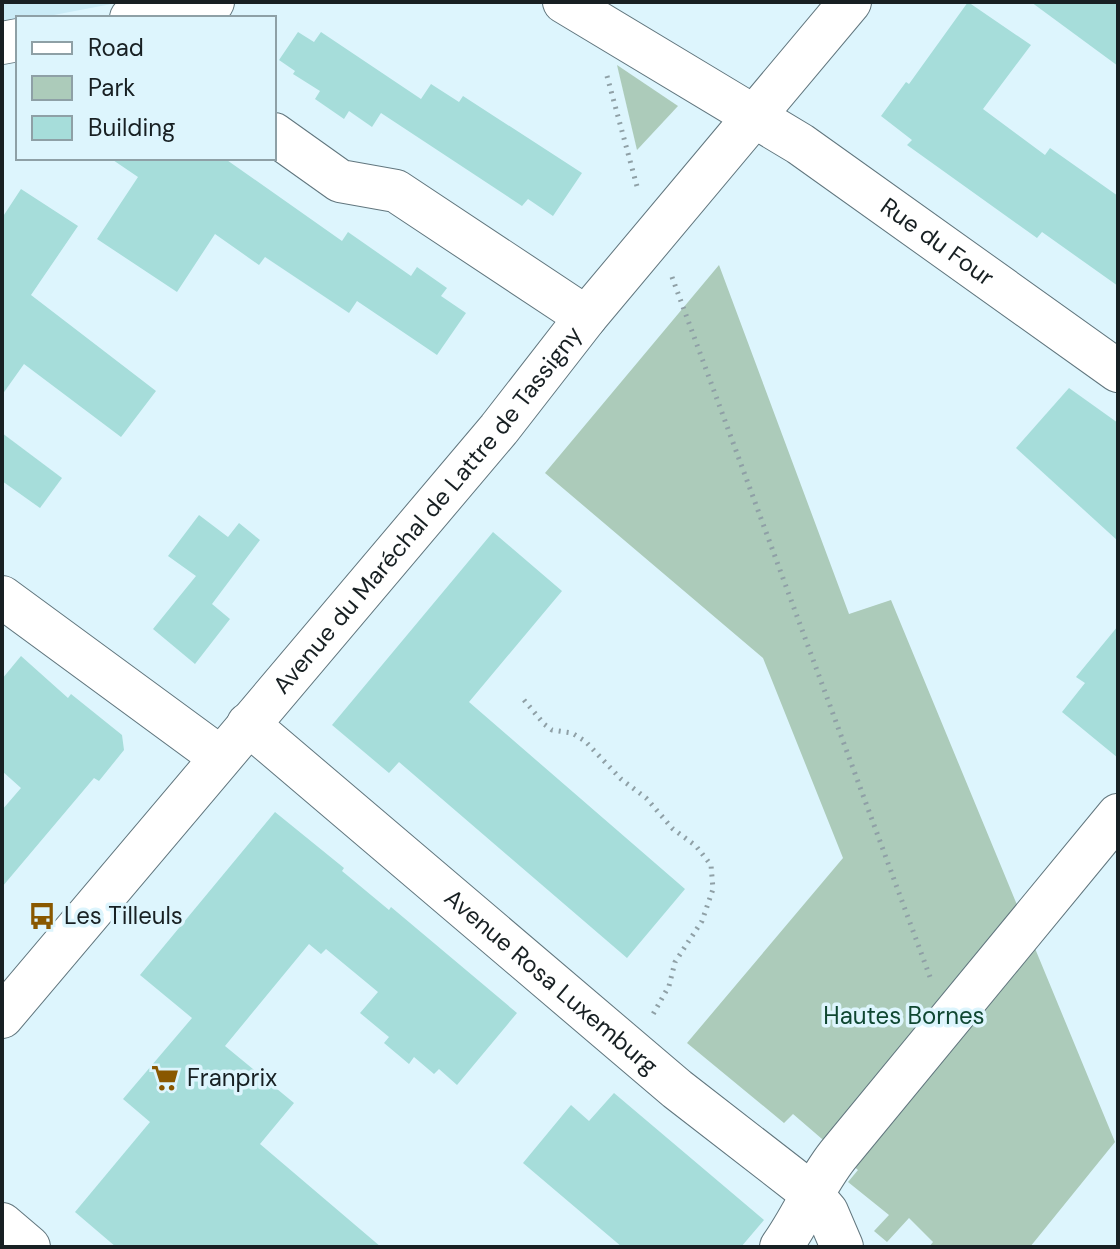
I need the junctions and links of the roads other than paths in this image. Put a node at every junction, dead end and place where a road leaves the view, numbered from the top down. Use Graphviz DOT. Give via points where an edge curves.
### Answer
graph roads {
  1 [pos="213,2"];
  2 [pos="850,2"];
  3 [pos="578,10"];
  4 [pos="141,16"];
  5 [pos="754,117"];
  6 [pos="276,135"];
  7 [pos="586,317"];
  8 [pos="1118,371"];
  9 [pos="2,597"];
  10 [pos="248,724"];
  11 [pos="220,757"];
  12 [pos="1118,815"];
  13 [pos="2,1017"];
  14 [pos="811,1193"];
  15 [pos="2,1224"];
  16 [pos="29,1247"];
  17 [pos="781,1247"];
  18 [pos="842,1247"];
  1 -- 4 [label="street"];
  2 -- 5 [label="street, Avenue du Maréchal de Lattre de Tassigny"];
  3 -- 5 [label="street, Rue du Four"];
  5 -- 7 [label="street, Avenue du Maréchal de Lattre de Tassigny"];
  5 -- 8 [label="street, Rue du Four" via="800,144"];
  6 -- 7 [label="street" via="340,181 396,191"];
  7 -- 10 [label="street, Avenue du Maréchal de Lattre de Tassigny" via="499,429"];
  9 -- 11 [label="street"];
  10 -- 11 [label="street, Avenue du Maréchal de Lattre de Tassigny"];
  10 -- 14 [label="street, Avenue Rosa Luxemburg" via="677,1089"];
  11 -- 13 [label="street, Avenue du Maréchal de Lattre de Tassigny"];
  12 -- 14 [label="street"];
  14 -- 17 [label="street"];
  14 -- 18 [label="street, Avenue Rosa Luxemburg" via="827,1212"];
  15 -- 16 [label="street"];
}
